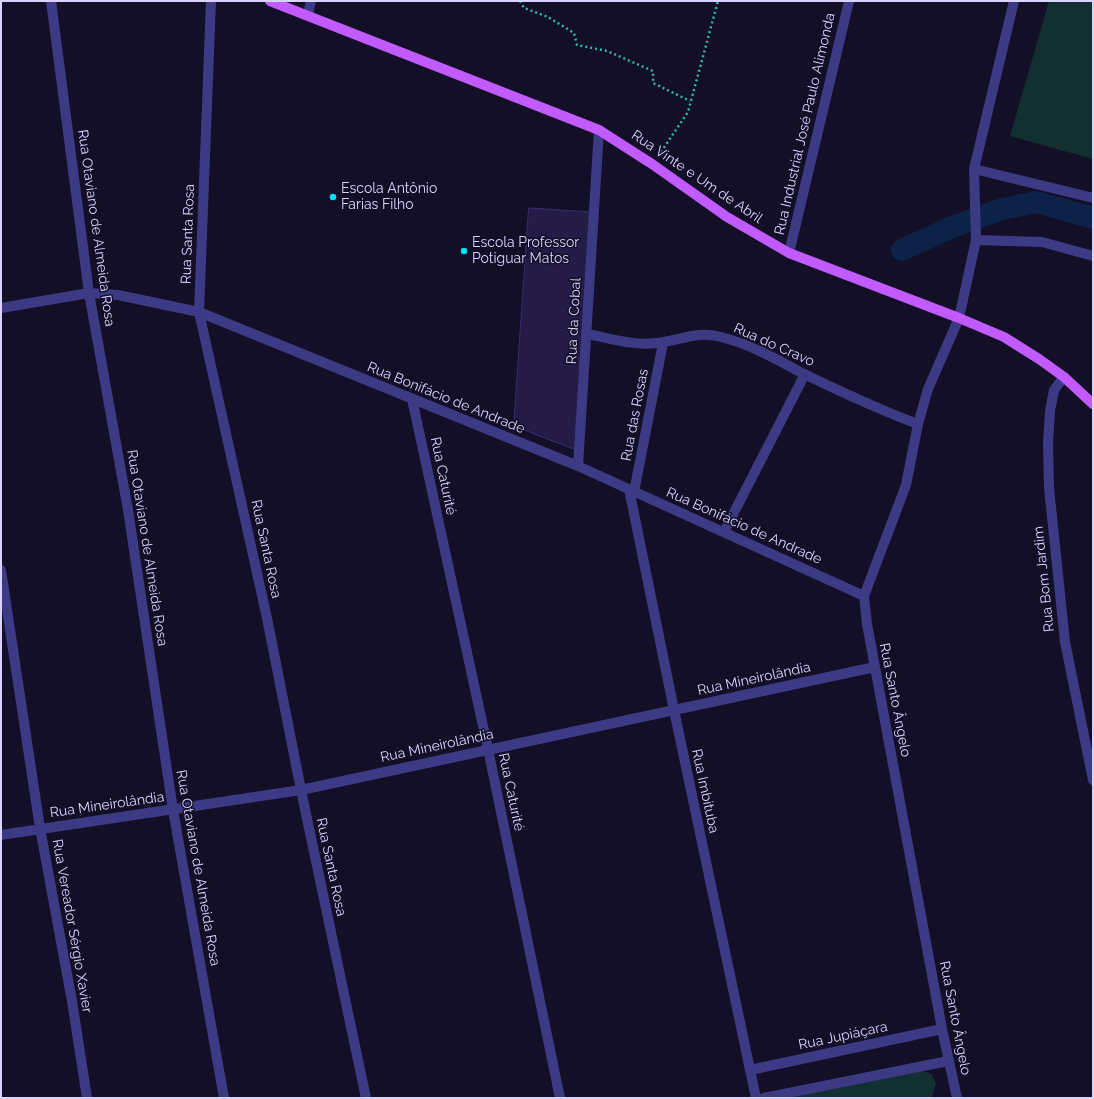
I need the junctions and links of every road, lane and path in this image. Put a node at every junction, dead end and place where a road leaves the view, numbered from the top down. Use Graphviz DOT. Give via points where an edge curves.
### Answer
graph roads {
  1 [pos="51,1"];
  2 [pos="211,1"];
  3 [pos="270,1"];
  4 [pos="311,1"];
  5 [pos="520,1"];
  6 [pos="718,1"];
  7 [pos="849,1"];
  8 [pos="1014,1"];
  9 [pos="308,14"];
  10 [pos="690,101"];
  11 [pos="599,130"];
  12 [pos="652,164"];
  13 [pos="974,169"];
  14 [pos="1093,198"];
  15 [pos="976,235"];
  16 [pos="789,253"];
  17 [pos="1093,256"];
  18 [pos="89,294"];
  19 [pos="1,308"];
  20 [pos="199,312"];
  21 [pos="959,318"];
  22 [pos="587,334"];
  23 [pos="663,343"];
  24 [pos="805,374"];
  25 [pos="1064,377"];
  26 [pos="412,399"];
  27 [pos="1093,404"];
  28 [pos="918,424"];
  29 [pos="578,466"];
  30 [pos="631,491"];
  31 [pos="724,532"];
  32 [pos="1,570"];
  33 [pos="864,596"];
  34 [pos="875,667"];
  35 [pos="674,710"];
  36 [pos="488,749"];
  37 [pos="1093,780"];
  38 [pos="300,790"];
  39 [pos="173,810"];
  40 [pos="40,828"];
  41 [pos="1,835"];
  42 [pos="942,1029"];
  43 [pos="948,1061"];
  44 [pos="750,1070"];
  45 [pos="87,1098"];
  46 [pos="224,1098"];
  47 [pos="366,1098"];
  48 [pos="560,1098"];
  49 [pos="756,1098"];
  50 [pos="764,1098"];
  51 [pos="957,1098"];
  1 -- 18 [label="street, Rua Otaviano de Almeida Rosa"];
  2 -- 20 [label="street, Rua Santa Rosa"];
  3 -- 9 [label="main road, Rua Vinte e Um de Abril"];
  4 -- 9 [label="street"];
  5 -- 10 [label="path" via="524,8 548,17 574,33 577,45 607,51 654,71 654,83"];
  6 -- 10 [label="path"];
  7 -- 16 [label="street, Rua Industrial José Paulo Alimonda"];
  8 -- 13 [label="street, Rua Santo Ângelo"];
  9 -- 11 [label="main road, Rua Vinte e Um de Abril"];
  10 -- 12 [label="path" via="688,112"];
  11 -- 12 [label="main road, Rua Vinte e Um de Abril"];
  11 -- 22 [label="street, Rua da Cobal"];
  12 -- 16 [label="main road, Rua Vinte e Um de Abril" via="727,217"];
  13 -- 14 [label="street"];
  13 -- 15 [label="street, Rua Santo Ângelo"];
  15 -- 17 [label="street" via="1042,242"];
  15 -- 21 [label="street, Rua Santo Ângelo"];
  16 -- 21 [label="main road, Rua Vinte e Um de Abril"];
  18 -- 19 [label="street, Rua Bonifácio de Andrade"];
  18 -- 20 [label="street, Rua Bonifácio de Andrade" via="118,294"];
  18 -- 39 [label="street, Rua Otaviano de Almeida Rosa" via="128,510"];
  20 -- 26 [label="street, Rua Bonifácio de Andrade"];
  20 -- 38 [label="street, Rua Santa Rosa" via="267,618"];
  21 -- 25 [label="main road, Rua Vinte e Um de Abril" via="1004,337"];
  21 -- 28 [label="street, Rua Santo Ângelo" via="928,389"];
  22 -- 23 [label="street, Rua do Cravo" via="636,343"];
  22 -- 29 [label="street, Rua da Cobal"];
  23 -- 24 [label="street, Rua do Cravo" via="694,334 722,337"];
  23 -- 30 [label="street, Rua das Rosas"];
  24 -- 28 [label="street, Rua do Cravo" via="874,407"];
  24 -- 31 [label="street"];
  25 -- 27 [label="main road, Rua Vinte e Um de Abril"];
  25 -- 37 [label="street, Rua Bom Jardim" via="1054,390 1050,411 1049,488 1065,642"];
  26 -- 29 [label="street, Rua Bonifácio de Andrade"];
  26 -- 36 [label="street, Rua Caturité"];
  28 -- 33 [label="street, Rua Santo Ângelo" via="906,485"];
  29 -- 30 [label="street, Rua Bonifácio de Andrade"];
  30 -- 31 [label="street, Rua Bonifácio de Andrade"];
  30 -- 35 [label="street, Rua Imbituba"];
  31 -- 33 [label="street, Rua Bonifácio de Andrade"];
  32 -- 40 [label="street, Rua Vereador Sérgio Xavier"];
  33 -- 34 [label="street, Rua Santo Ângelo"];
  34 -- 35 [label="street, Rua Mineirolândia"];
  34 -- 42 [label="street, Rua Santo Ângelo"];
  35 -- 36 [label="street, Rua Mineirolândia"];
  35 -- 44 [label="street, Rua Imbituba"];
  36 -- 38 [label="street, Rua Mineirolândia"];
  36 -- 48 [label="street, Rua Caturité"];
  38 -- 39 [label="street, Rua Mineirolândia"];
  38 -- 47 [label="street, Rua Santa Rosa"];
  39 -- 40 [label="street, Rua Mineirolândia"];
  39 -- 46 [label="street, Rua Otaviano de Almeida Rosa"];
  40 -- 41 [label="street, Rua Mineirolândia"];
  40 -- 45 [label="street, Rua Vereador Sérgio Xavier"];
  42 -- 43 [label="street, Rua Santo Ângelo"];
  42 -- 44 [label="street, Rua Jupiáçara"];
  43 -- 50 [label="street"];
  43 -- 51 [label="street, Rua Santo Ângelo"];
  44 -- 49 [label="street, Rua Imbituba"];
}
